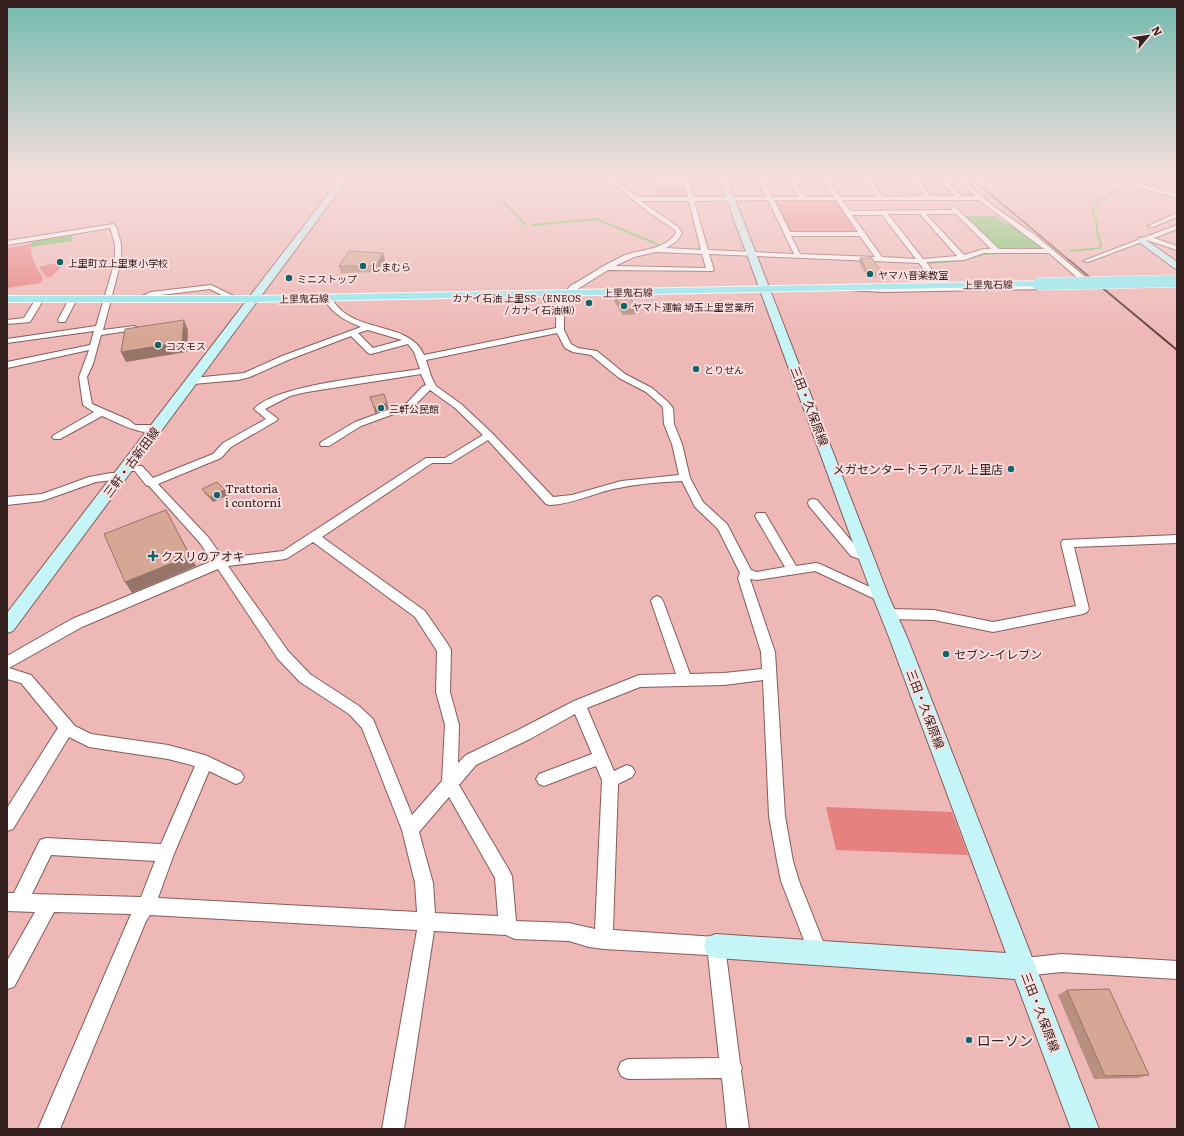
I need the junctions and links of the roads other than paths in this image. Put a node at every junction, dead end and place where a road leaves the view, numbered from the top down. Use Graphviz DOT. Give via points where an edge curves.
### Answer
graph roads {
  1 [pos="94,229"];
  2 [pos="114,229"];
  3 [pos="307,229"];
  4 [pos="675,229"];
  5 [pos="700,229"];
  6 [pos="742,229"];
  7 [pos="785,229"];
  8 [pos="859,229"];
  9 [pos="897,229"];
  10 [pos="936,229"];
  11 [pos="975,229"];
  12 [pos="1023,229"];
  13 [pos="1165,229"];
  14 [pos="1169,230"];
  15 [pos="787,234"];
  16 [pos="863,234"];
  17 [pos="1144,239"];
  18 [pos="7,243"];
  19 [pos="1177,248"];
  20 [pos="657,250"];
  21 [pos="1050,250"];
  22 [pos="996,251"];
  23 [pos="706,252"];
  24 [pos="752,254"];
  25 [pos="798,256"];
  26 [pos="964,258"];
  27 [pos="880,260"];
  28 [pos="922,261"];
  29 [pos="1086,261"];
  30 [pos="1177,266"];
  31 [pos="608,268"];
  32 [pos="1177,276"];
  33 [pos="1082,278"];
  34 [pos="937,281"];
  35 [pos="1177,282"];
  36 [pos="843,287"];
  37 [pos="766,289"];
  38 [pos="564,293"];
  39 [pos="332,297"];
  40 [pos="7,299"];
  41 [pos="40,299"];
  42 [pos="73,299"];
  43 [pos="255,299"];
  44 [pos="108,300"];
  45 [pos="62,320"];
  46 [pos="7,322"];
  47 [pos="368,327"];
  48 [pos="134,328"];
  49 [pos="560,330"];
  50 [pos="97,331"];
  51 [pos="353,333"];
  52 [pos="7,341"];
  53 [pos="410,341"];
  54 [pos="93,348"];
  55 [pos="422,358"];
  56 [pos="7,365"];
  57 [pos="426,371"];
  58 [pos="192,381"];
  59 [pos="432,386"];
  60 [pos="101,412"];
  61 [pos="157,428"];
  62 [pos="489,435"];
  63 [pos="57,437"];
  64 [pos="325,444"];
  65 [pos="124,472"];
  66 [pos="685,478"];
  67 [pos="150,483"];
  68 [pos="7,501"];
  69 [pos="813,503"];
  70 [pos="761,516"];
  71 [pos="314,537"];
  72 [pos="1177,539"];
  73 [pos="866,557"];
  74 [pos="220,563"];
  75 [pos="792,570"];
  76 [pos="746,573"];
  77 [pos="656,601"];
  78 [pos="885,606"];
  79 [pos="7,626"];
  80 [pos="7,663"];
  81 [pos="7,673"];
  82 [pos="768,674"];
  83 [pos="685,680"];
  84 [pos="579,705"];
  85 [pos="67,727"];
  86 [pos="601,757"];
  87 [pos="205,762"];
  88 [pos="627,772"];
  89 [pos="236,777"];
  90 [pos="544,779"];
  91 [pos="610,780"];
  92 [pos="450,784"];
  93 [pos="7,823"];
  94 [pos="410,830"];
  95 [pos="166,853"];
  96 [pos="13,902"];
  97 [pos="49,904"];
  98 [pos="146,906"];
  99 [pos="427,921"];
  100 [pos="508,926"];
  101 [pos="604,940"];
  102 [pos="716,946"];
  103 [pos="819,954"];
  104 [pos="1024,967"];
  105 [pos="1177,970"];
  106 [pos="7,980"];
  107 [pos="732,1068"];
  108 [pos="628,1069"];
  109 [pos="48,1129"];
  110 [pos="393,1129"];
  111 [pos="738,1129"];
  112 [pos="1085,1129"];
  1 -- 18 [label="street"];
  2 -- 44 [label="street" via="119,251"];
  3 -- 43 [label="street, 三軒・古新田線"];
  4 -- 20 [label="street" via="679,233 678,237"];
  5 -- 23 [label="street"];
  6 -- 24 [label="street, 三田・久保原線"];
  7 -- 15 [label="street"];
  8 -- 16 [label="street"];
  9 -- 28 [label="street"];
  10 -- 26 [label="street"];
  11 -- 22 [label="street"];
  12 -- 21 [label="street"];
  13 -- 14 [label="street"];
  14 -- 17 [label="street"];
  15 -- 16 [label="street"];
  15 -- 25 [label="street"];
  16 -- 27 [label="street"];
  17 -- 19 [label="street"];
  17 -- 29 [label="street"];
  17 -- 30 [label="street"];
  20 -- 23 [label="street"];
  20 -- 31 [label="street" via="632,255"];
  21 -- 22 [label="street"];
  21 -- 33 [label="street"];
  22 -- 26 [label="street" via="984,251"];
  23 -- 24 [label="street"];
  23 -- 31 [label="street" via="710,270"];
  24 -- 25 [label="street"];
  24 -- 37 [label="street, 三田・久保原線"];
  25 -- 27 [label="street"];
  26 -- 28 [label="street"];
  27 -- 28 [label="street"];
  28 -- 34 [label="street"];
  31 -- 38 [label="street"];
  32 -- 35 [label="street" via="1107,278 1117,286"];
  33 -- 34 [label="street"];
  33 -- 36 [label="street" via="1093,286 883,290"];
  34 -- 36 [label="street"];
  35 -- 36 [label="main road, 上里鬼石線, bridge"];
  36 -- 37 [label="main road, 上里鬼石線"];
  37 -- 38 [label="main road, 上里鬼石線"];
  37 -- 73 [label="street, 三田・久保原線"];
  38 -- 39 [label="main road, 上里鬼石線"];
  38 -- 49 [label="street"];
  39 -- 43 [label="main road, 上里鬼石線"];
  39 -- 47 [label="street" via="330,302 336,310"];
  40 -- 41 [label="main road, 上里鬼石線"];
  41 -- 42 [label="main road, 上里鬼石線"];
  41 -- 46 [label="street" via="27,320"];
  42 -- 44 [label="main road, 上里鬼石線"];
  42 -- 45 [label="street"];
  43 -- 44 [label="main road, 上里鬼石線"];
  43 -- 58 [label="street, 三軒・古新田線"];
  44 -- 50 [label="street"];
  47 -- 51 [label="street"];
  47 -- 53 [label="street"];
  48 -- 50 [label="street"];
  49 -- 55 [label="street"];
  49 -- 66 [label="street" via="572,349 594,353 622,376 653,393 665,404"];
  50 -- 52 [label="street" via="30,341"];
  50 -- 54 [label="street"];
  51 -- 53 [label="street" via="371,351"];
  51 -- 58 [label="street" via="238,377"];
  53 -- 55 [label="street"];
  54 -- 56 [label="street"];
  54 -- 60 [label="street" via="83,383 88,405"];
  55 -- 57 [label="street"];
  57 -- 59 [label="street"];
  57 -- 67 [label="street" via="287,394 259,409 273,419 227,445 217,456"];
  58 -- 61 [label="street, 三軒・古新田線"];
  59 -- 62 [label="street"];
  59 -- 64 [label="street" via="425,389 410,405 358,424"];
  60 -- 61 [label="street" via="134,428"];
  60 -- 63 [label="street"];
  61 -- 65 [label="street, 三軒・古新田線"];
  62 -- 66 [label="street" via="550,501 562,502 612,486 645,480"];
  62 -- 71 [label="street" via="447,461 430,460"];
  65 -- 67 [label="street" via="138,468"];
  65 -- 68 [label="street" via="100,477 46,496"];
  65 -- 79 [label="street, 三軒・古新田線"];
  66 -- 76 [label="street" via="699,504 723,527"];
  67 -- 74 [label="street" via="191,525"];
  69 -- 73 [label="street" via="855,553"];
  70 -- 75 [label="street"];
  71 -- 74 [label="street" via="286,555"];
  71 -- 92 [label="street" via="420,614 444,650 443,692 452,725"];
  72 -- 78 [label="street" via="1067,543 1083,609 993,627"];
  73 -- 78 [label="street, 三田・久保原線"];
  74 -- 80 [label="street" via="77,623"];
  74 -- 94 [label="street" via="282,655 305,678 354,710 368,724"];
  75 -- 76 [label="street" via="757,576"];
  75 -- 78 [label="street" via="816,567"];
  76 -- 82 [label="street" via="744,578 768,652"];
  77 -- 83 [label="street"];
  78 -- 104 [label="street, 三田・久保原線"];
  81 -- 85 [label="street" via="26,679"];
  82 -- 83 [label="street"];
  82 -- 103 [label="street" via="777,816 785,861 790,881"];
  83 -- 84 [label="street" via="640,681"];
  84 -- 86 [label="street"];
  84 -- 92 [label="street" via="471,760"];
  85 -- 87 [label="street" via="89,740 168,752"];
  85 -- 93 [label="street"];
  86 -- 90 [label="street"];
  86 -- 91 [label="street"];
  87 -- 89 [label="street"];
  87 -- 95 [label="street"];
  88 -- 91 [label="street"];
  91 -- 101 [label="street"];
  92 -- 94 [label="street"];
  92 -- 100 [label="street" via="502,876"];
  94 -- 99 [label="street" via="424,883"];
  95 -- 96 [label="street" via="46,846"];
  95 -- 98 [label="street"];
  96 -- 97 [label="street"];
  97 -- 98 [label="street"];
  97 -- 106 [label="street"];
  98 -- 99 [label="street"];
  98 -- 109 [label="street"];
  99 -- 100 [label="street"];
  99 -- 110 [label="street"];
  100 -- 101 [label="street" via="515,930 569,932"];
  101 -- 102 [label="street"];
  102 -- 103 [label="street"];
  102 -- 107 [label="street"];
  103 -- 104 [label="street"];
  104 -- 105 [label="street" via="1062,963"];
  104 -- 112 [label="street, 三田・久保原線"];
  107 -- 108 [label="street"];
  107 -- 111 [label="street"];
}
